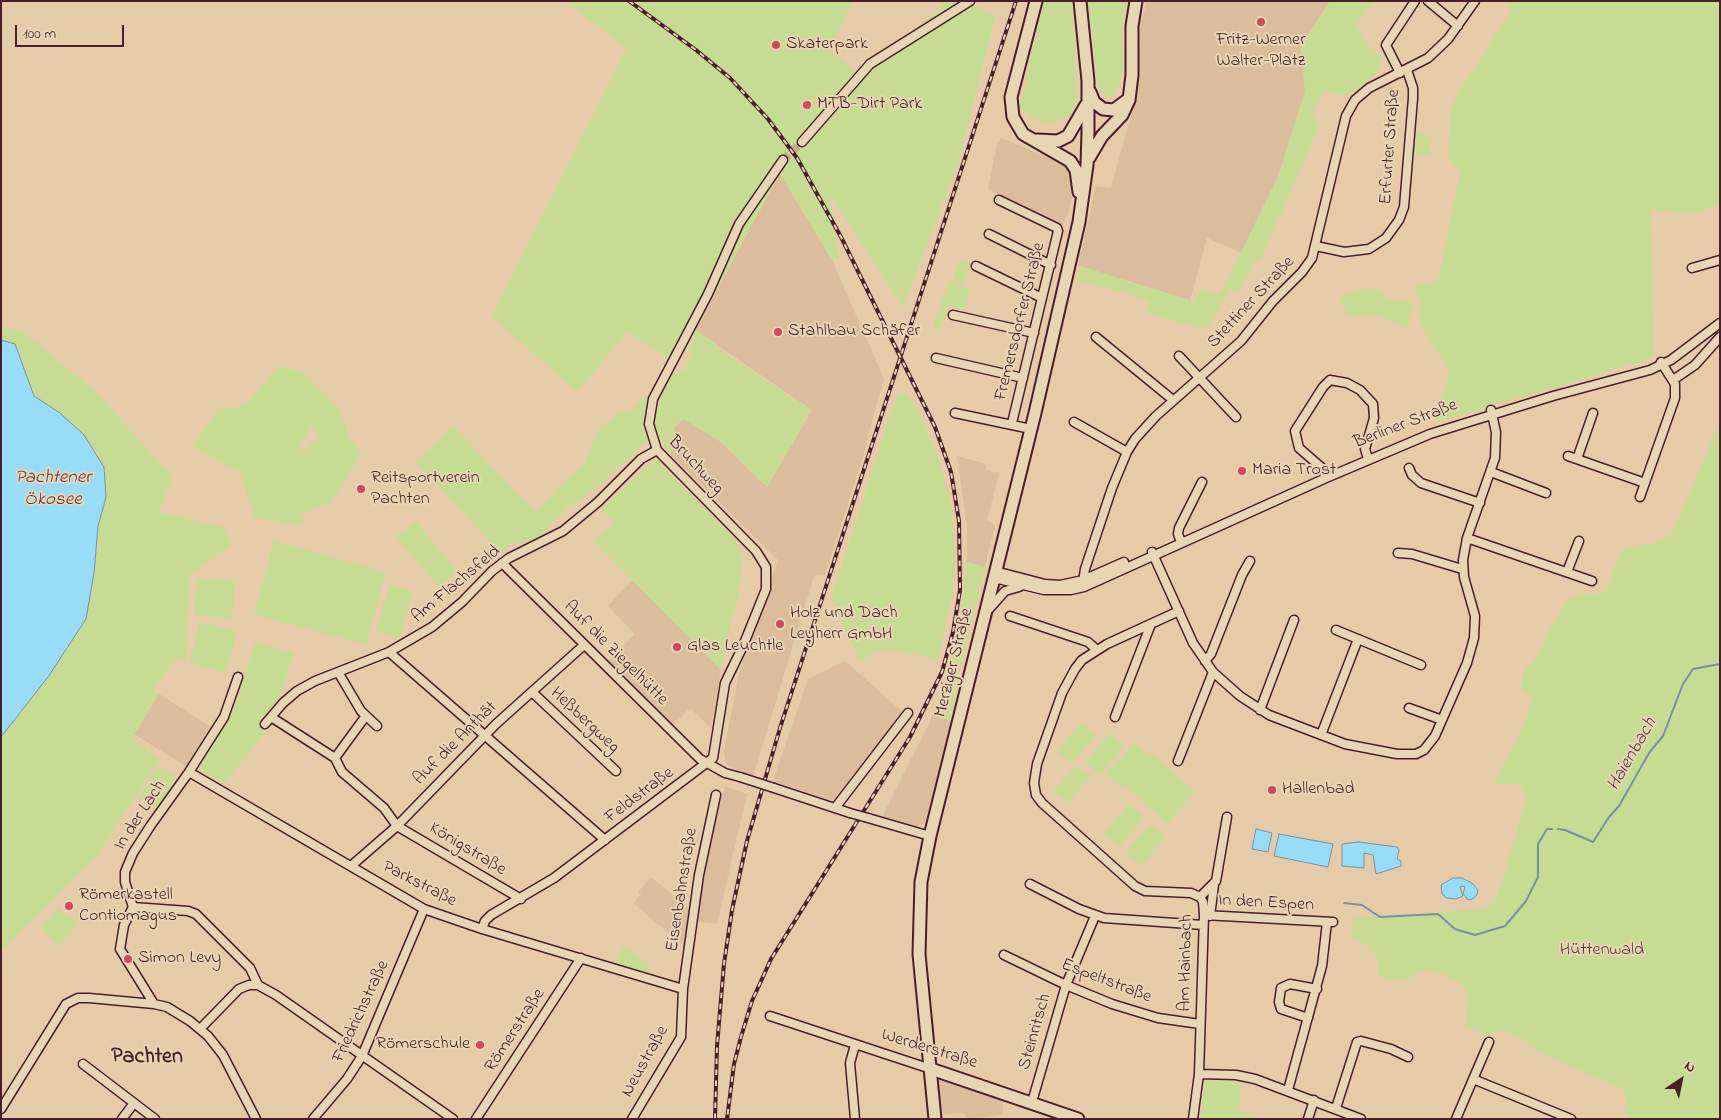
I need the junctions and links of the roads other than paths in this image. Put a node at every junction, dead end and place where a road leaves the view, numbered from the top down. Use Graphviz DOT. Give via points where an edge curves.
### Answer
graph roads {
  1 [pos="970,1"];
  2 [pos="1036,1"];
  3 [pos="1080,1"];
  4 [pos="1136,1"];
  5 [pos="1415,1"];
  6 [pos="1428,1"];
  7 [pos="1475,1"];
  8 [pos="1458,26"];
  9 [pos="1404,72"];
  10 [pos="1088,84"];
  11 [pos="1130,92"];
  12 [pos="1088,98"];
  13 [pos="1030,139"];
  14 [pos="802,142"];
  15 [pos="783,160"];
  16 [pos="1087,165"];
  17 [pos="999,200"];
  18 [pos="1080,217"];
  19 [pos="989,234"];
  20 [pos="1316,246"];
  21 [pos="1720,260"];
  22 [pos="1051,264"];
  23 [pos="976,266"];
  24 [pos="1692,268"];
  25 [pos="1042,298"];
  26 [pos="953,315"];
  27 [pos="1718,324"];
  28 [pos="1034,333"];
  29 [pos="1720,337"];
  30 [pos="1096,338"];
  31 [pos="1179,356"];
  32 [pos="936,358"];
  33 [pos="1661,362"];
  34 [pos="1200,377"];
  35 [pos="1023,378"];
  36 [pos="1673,380"];
  37 [pos="1173,400"];
  38 [pos="1491,412"];
  39 [pos="955,413"];
  40 [pos="1593,413"];
  41 [pos="1236,417"];
  42 [pos="1074,422"];
  43 [pos="1012,423"];
  44 [pos="1031,429"];
  45 [pos="657,450"];
  46 [pos="1128,452"];
  47 [pos="1568,456"];
  48 [pos="1367,457"];
  49 [pos="1577,459"];
  50 [pos="1409,468"];
  51 [pos="1491,472"];
  52 [pos="1326,475"];
  53 [pos="1202,482"];
  54 [pos="1645,483"];
  55 [pos="1546,493"];
  56 [pos="1640,497"];
  57 [pos="1480,504"];
  58 [pos="1467,538"];
  59 [pos="1180,540"];
  60 [pos="1579,541"];
  61 [pos="1152,552"];
  62 [pos="1398,553"];
  63 [pos="1250,561"];
  64 [pos="502,563"];
  65 [pos="1462,570"];
  66 [pos="1567,572"];
  67 [pos="995,575"];
  68 [pos="1592,581"];
  69 [pos="1083,584"];
  70 [pos="1023,587"];
  71 [pos="1179,611"];
  72 [pos="985,614"];
  73 [pos="1010,616"];
  74 [pos="1294,620"];
  75 [pos="1151,624"];
  76 [pos="1336,630"];
  77 [pos="1358,639"];
  78 [pos="584,645"];
  79 [pos="1097,650"];
  80 [pos="389,652"];
  81 [pos="1205,661"];
  82 [pos="1421,664"];
  83 [pos="338,672"];
  84 [pos="1213,672"];
  85 [pos="238,677"];
  86 [pos="532,692"];
  87 [pos="1409,708"];
  88 [pos="1260,710"];
  89 [pos="908,713"];
  90 [pos="271,716"];
  91 [pos="366,717"];
  92 [pos="1115,717"];
  93 [pos="1442,720"];
  94 [pos="265,724"];
  95 [pos="377,726"];
  96 [pos="485,735"];
  97 [pos="1321,735"];
  98 [pos="335,758"];
  99 [pos="1178,761"];
  100 [pos="707,764"];
  101 [pos="616,771"];
  102 [pos="189,772"];
  103 [pos="716,795"];
  104 [pos="835,808"];
  105 [pos="1227,816"];
  106 [pos="397,826"];
  107 [pos="930,836"];
  108 [pos="605,840"];
  109 [pos="351,866"];
  110 [pos="1030,884"];
  111 [pos="1214,885"];
  112 [pos="1200,897"];
  113 [pos="521,899"];
  114 [pos="133,906"];
  115 [pos="424,909"];
  116 [pos="1095,916"];
  117 [pos="1207,916"];
  118 [pos="1204,924"];
  119 [pos="482,929"];
  120 [pos="1004,955"];
  121 [pos="581,958"];
  122 [pos="258,984"];
  123 [pos="1066,985"];
  124 [pos="683,989"];
  125 [pos="1317,989"];
  126 [pos="154,1004"];
  127 [pos="770,1016"];
  128 [pos="1308,1018"];
  129 [pos="1200,1024"];
  130 [pos="200,1029"];
  131 [pos="1489,1042"];
  132 [pos="854,1045"];
  133 [pos="362,1056"];
  134 [pos="1408,1057"];
  135 [pos="83,1064"];
  136 [pos="931,1069"];
  137 [pos="1199,1074"];
  138 [pos="1473,1079"];
  139 [pos="1288,1090"];
  140 [pos="1314,1100"];
  141 [pos="1032,1102"];
  142 [pos="134,1103"];
  143 [pos="1336,1108"];
  144 [pos="1,1109"];
  145 [pos="122,1119"];
  146 [pos="155,1119"];
  147 [pos="256,1119"];
  148 [pos="313,1119"];
  149 [pos="453,1119"];
  150 [pos="476,1119"];
  151 [pos="632,1119"];
  152 [pos="855,1119"];
  153 [pos="935,1119"];
  154 [pos="1078,1119"];
  155 [pos="1193,1119"];
  156 [pos="1308,1119"];
  157 [pos="1362,1119"];
  158 [pos="1456,1119"];
  159 [pos="1571,1119"];
  1 -- 14 [label="street" via="870,64"];
  2 -- 13 [label="main road" via="1011,97 1015,122"];
  3 -- 10 [label="main road"];
  4 -- 11 [label="main road"];
  5 -- 9 [label="street, Erfurter Straße" via="1386,45"];
  6 -- 8 [label="street"];
  7 -- 8 [label="street, Stettiner Straße"];
  8 -- 9 [label="street, Stettiner Straße" via="1440,48"];
  9 -- 20 [label="street, Stettiner Straße" via="1369,88 1350,108"];
  9 -- 20 [label="street, Erfurter Straße" via="1413,88 1413,98 1404,207 1399,220 1386,238 1369,249 1344,252"];
  10 -- 11 [label="main road" via="1094,102 1103,109 1114,110 1121,106"];
  10 -- 12 [label="main road"];
  11 -- 16 [label="main road" via="1122,115 1102,136"];
  12 -- 13 [label="main road" via="1081,117 1068,136 1058,141"];
  12 -- 16 [label="main road"];
  13 -- 18 [label="main road" via="1074,166"];
  15 -- 45 [label="street, Bruchweg" via="739,224 708,294 654,400 649,424"];
  16 -- 18 [label="main road"];
  17 -- 22 [label="street, Fremersdorfer Straße" via="1057,228"];
  18 -- 44 [label="main road, Merziger Straße"];
  19 -- 22 [label="street"];
  20 -- 34 [label="street, Stettiner Straße" via="1308,266 1249,331"];
  21 -- 24 [label="street"];
  22 -- 25 [label="street, Fremersdorfer Straße"];
  23 -- 25 [label="street"];
  25 -- 28 [label="street, Fremersdorfer Straße"];
  26 -- 28 [label="street"];
  27 -- 33 [label="street, Berliner Straße"];
  28 -- 35 [label="street, Fremersdorfer Straße"];
  29 -- 36 [label="street" via="1695,365"];
  30 -- 37 [label="street"];
  31 -- 34 [label="street"];
  32 -- 35 [label="street"];
  33 -- 36 [label="street"];
  33 -- 38 [label="street, Berliner Straße"];
  34 -- 37 [label="street, Stettiner Straße"];
  34 -- 41 [label="street"];
  35 -- 43 [label="street, Fremersdorfer Straße"];
  36 -- 54 [label="street" via="1675,398"];
  37 -- 46 [label="street, Stettiner Straße" via="1142,430"];
  38 -- 48 [label="street, Berliner Straße" via="1428,430"];
  38 -- 51 [label="street" via="1497,445"];
  39 -- 43 [label="street"];
  40 -- 49 [label="street"];
  42 -- 46 [label="street"];
  43 -- 44 [label="street"];
  44 -- 67 [label="main road, Merziger Straße"];
  45 -- 64 [label="street, Am Flachsfeld" via="641,459 563,531"];
  45 -- 100 [label="street, Bruchweg" via="756,551 766,567 766,589 725,683 713,758"];
  46 -- 69 [label="street, Stettiner Straße" via="1112,488"];
  47 -- 49 [label="street"];
  48 -- 52 [label="street, Berliner Straße"];
  48 -- 52 [label="street" via="1365,449 1374,418 1373,404 1360,390 1347,383 1330,380 1304,413 1295,431 1299,448"];
  49 -- 54 [label="street"];
  50 -- 57 [label="street" via="1421,483"];
  51 -- 55 [label="street"];
  51 -- 57 [label="street"];
  52 -- 59 [label="street, Berliner Straße"];
  53 -- 59 [label="street" via="1179,528"];
  54 -- 56 [label="street"];
  57 -- 58 [label="street"];
  58 -- 65 [label="street"];
  58 -- 66 [label="street"];
  59 -- 61 [label="street, Berliner Straße"];
  60 -- 66 [label="street"];
  61 -- 69 [label="street, Berliner Straße"];
  61 -- 71 [label="street"];
  62 -- 65 [label="street" via="1412,554"];
  63 -- 81 [label="street" via="1211,654"];
  64 -- 78 [label="street, Auf die Ziegelhütte"];
  64 -- 80 [label="street, Am Flachsfeld" via="446,616 418,637"];
  65 -- 93 [label="street" via="1475,616 1474,638 1467,663"];
  66 -- 68 [label="street"];
  67 -- 69 [label="street, Berliner Straße" via="1045,584"];
  67 -- 70 [label="street, Berliner Straße"];
  67 -- 72 [label="main road, Merziger Straße"];
  69 -- 70 [label="street, Berliner Straße" via="1059,591"];
  70 -- 72 [label="street, Berliner Straße" via="1005,591"];
  71 -- 75 [label="street"];
  71 -- 81 [label="street"];
  72 -- 107 [label="main road, Merziger Straße"];
  73 -- 79 [label="street" via="1088,642"];
  74 -- 88 [label="street"];
  75 -- 79 [label="street"];
  75 -- 92 [label="street"];
  76 -- 77 [label="street"];
  77 -- 82 [label="street"];
  77 -- 97 [label="street"];
  78 -- 86 [label="street, Auf die Anthät"];
  78 -- 100 [label="street, Auf die Ziegelhütte"];
  79 -- 112 [label="street" via="1075,669 1062,693 1034,774 1036,795 1135,886 1145,891 1192,893"];
  80 -- 83 [label="street, Am Flachsfeld"];
  80 -- 96 [label="street"];
  81 -- 84 [label="street"];
  83 -- 90 [label="street, Am Flachsfeld" via="297,691"];
  83 -- 91 [label="street"];
  84 -- 88 [label="street"];
  84 -- 99 [label="street"];
  85 -- 102 [label="street, In der Lach" via="224,717"];
  86 -- 96 [label="street, Auf die Anthät"];
  86 -- 101 [label="street, Heßbergweg"];
  87 -- 93 [label="street"];
  88 -- 97 [label="street"];
  89 -- 104 [label="street"];
  90 -- 94 [label="street, Am Flachsfeld"];
  90 -- 98 [label="street"];
  91 -- 95 [label="street"];
  91 -- 98 [label="street"];
  93 -- 97 [label="street" via="1424,750 1408,755 1362,749"];
  96 -- 106 [label="street, Auf die Anthät"];
  96 -- 108 [label="street"];
  98 -- 106 [label="street" via="342,772 384,808"];
  100 -- 104 [label="street, bridge" via="740,778"];
  100 -- 108 [label="street, Feldstraße"];
  102 -- 109 [label="street, Parkstraße"];
  102 -- 114 [label="street, In der Lach" via="129,862 125,882"];
  103 -- 124 [label="street, Eisenbahnstraße" via="699,875"];
  104 -- 107 [label="street, bridge"];
  105 -- 111 [label="street"];
  106 -- 109 [label="street, Auf die Anthät"];
  106 -- 113 [label="street, Königstraße"];
  107 -- 136 [label="main road, Merziger Straße" via="921,882 918,931"];
  108 -- 113 [label="street, Feldstraße"];
  109 -- 115 [label="street, Parkstraße"];
  110 -- 116 [label="street"];
  111 -- 112 [label="street, Am Hainbach"];
  111 -- 117 [label="street"];
  112 -- 117 [label="street, Am Hainbach"];
  113 -- 119 [label="street, Feldstraße" via="491,915"];
  114 -- 122 [label="street" via="196,914 250,968"];
  114 -- 126 [label="street" via="124,925 120,949"];
  115 -- 119 [label="street, Parkstraße"];
  115 -- 133 [label="street, Friedrichstraße"];
  116 -- 118 [label="street"];
  116 -- 123 [label="street, Steinritsch"];
  117 -- 118 [label="street, Am Hainbach"];
  117 -- 125 [label="street, In den Espen" via="1330,922"];
  118 -- 129 [label="street, Am Hainbach"];
  119 -- 121 [label="street, Parkstraße"];
  120 -- 123 [label="street, Espeltstraße"];
  121 -- 124 [label="street, Parkstraße"];
  121 -- 150 [label="street, Römerstraße"];
  122 -- 130 [label="street" via="239,989"];
  122 -- 133 [label="street"];
  123 -- 129 [label="street, Espeltstraße" via="1136,1012 1181,1023"];
  123 -- 141 [label="street, Steinritsch"];
  124 -- 151 [label="street, Neustraße" via="681,1037"];
  125 -- 128 [label="street, In den Espen"];
  125 -- 128 [label="street" via="1290,984 1281,988 1281,1009"];
  126 -- 130 [label="street" via="179,1013"];
  126 -- 144 [label="street" via="83,998 66,1004"];
  127 -- 132 [label="street, Werderstraße"];
  128 -- 139 [label="street, In den Espen"];
  129 -- 137 [label="street, Am Hainbach"];
  130 -- 147 [label="street" via="223,1055"];
  131 -- 138 [label="street"];
  132 -- 136 [label="street, Werderstraße"];
  132 -- 152 [label="street" via="850,1063"];
  133 -- 148 [label="street, Friedrichstraße"];
  133 -- 149 [label="street"];
  134 -- 143 [label="street" via="1391,1049 1357,1042"];
  135 -- 142 [label="street"];
  136 -- 141 [label="main road, Werderstraße"];
  136 -- 153 [label="main road, Merziger Straße"];
  137 -- 139 [label="street" via="1236,1075"];
  137 -- 155 [label="street, Am Hainbach"];
  138 -- 158 [label="street"];
  138 -- 159 [label="street"];
  139 -- 140 [label="street"];
  140 -- 143 [label="street"];
  140 -- 156 [label="street"];
  141 -- 154 [label="main road, Werderstraße"];
  142 -- 145 [label="street"];
  142 -- 146 [label="street"];
  143 -- 157 [label="street"];
}
